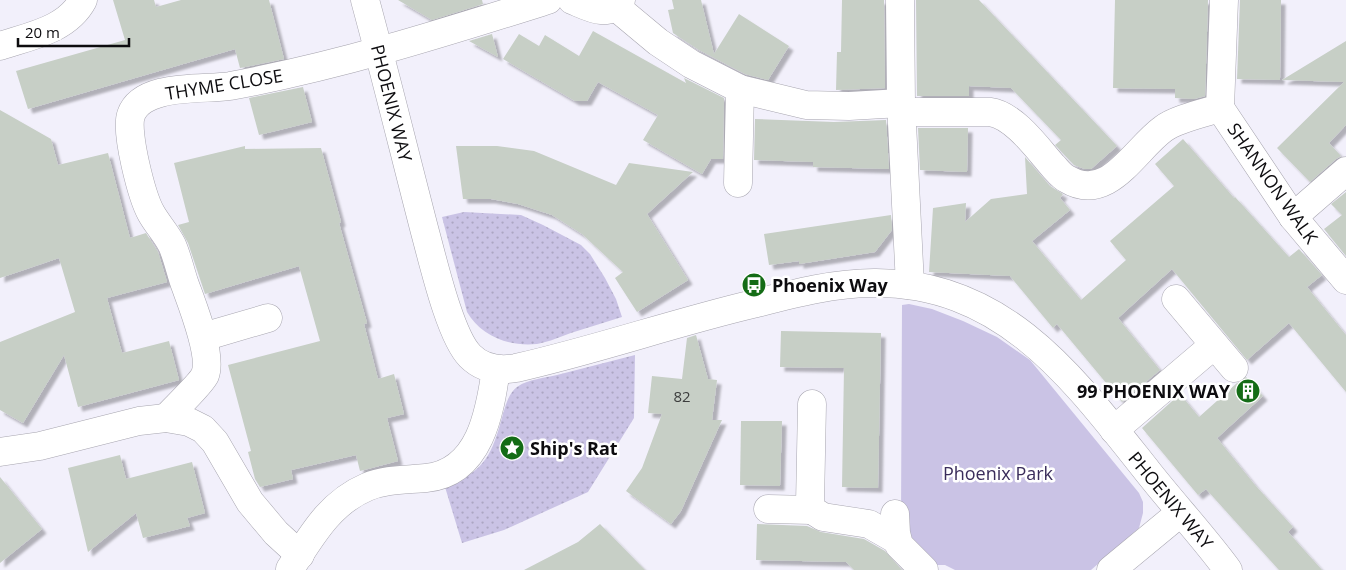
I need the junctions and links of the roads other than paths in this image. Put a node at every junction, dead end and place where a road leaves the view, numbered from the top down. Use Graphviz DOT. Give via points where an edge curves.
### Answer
graph roads {
  1 [pos="84,0"];
  2 [pos="365,0"];
  3 [pos="548,0"];
  4 [pos="572,0"];
  5 [pos="900,0"];
  6 [pos="1224,0"];
  7 [pos="619,3"];
  8 [pos="0,46"];
  9 [pos="380,52"];
  10 [pos="740,88"];
  11 [pos="901,108"];
  12 [pos="1220,108"];
  13 [pos="1346,171"];
  14 [pos="738,183"];
  15 [pos="1293,217"];
  16 [pos="1346,280"];
  17 [pos="910,285"];
  18 [pos="1176,300"];
  19 [pos="268,318"];
  20 [pos="203,337"];
  21 [pos="1214,345"];
  22 [pos="1234,368"];
  23 [pos="496,369"];
  24 [pos="812,404"];
  25 [pos="166,418"];
  26 [pos="1114,430"];
  27 [pos="0,452"];
  28 [pos="768,509"];
  29 [pos="812,510"];
  30 [pos="1180,512"];
  31 [pos="295,562"];
  32 [pos="924,570"];
  33 [pos="1111,570"];
  34 [pos="1228,570"];
  1 -- 8 [label="street" via="64,22 46,32"];
  2 -- 9 [label="street, PHOENIX WAY"];
  3 -- 9 [label="street"];
  4 -- 7 [label="street, SHANNON WALK" via="600,10 610,10"];
  5 -- 11 [label="street"];
  6 -- 12 [label="street, SHANNON WALK"];
  7 -- 10 [label="street, SHANNON WALK" via="658,42 691,64"];
  9 -- 20 [label="street, THYME CLOSE" via="229,86 166,91 146,99 132,112 130,141 147,206 173,246"];
  9 -- 23 [label="street, PHOENIX WAY" via="437,275 456,333 469,355"];
  10 -- 11 [label="street, SHANNON WALK" via="806,106"];
  10 -- 14 [label="street"];
  11 -- 12 [label="street, SHANNON WALK" via="999,114 1019,128 1064,178 1082,185 1098,186 1110,180 1164,128"];
  11 -- 17 [label="street"];
  12 -- 15 [label="street, SHANNON WALK"];
  13 -- 15 [label="street"];
  15 -- 16 [label="street, SHANNON WALK"];
  17 -- 23 [label="street, PHOENIX WAY" via="874,283 794,294 542,362"];
  17 -- 26 [label="street, PHOENIX WAY" via="946,292 1008,322 1036,344"];
  18 -- 21 [label="street"];
  19 -- 20 [label="street"];
  20 -- 25 [label="street, THYME CLOSE" via="207,364 204,377"];
  21 -- 22 [label="street"];
  21 -- 26 [label="street"];
  23 -- 31 [label="street" via="484,428 476,444 455,468 428,478 389,481 350,496 319,524"];
  24 -- 29 [label="street"];
  25 -- 27 [label="street"];
  25 -- 31 [label="street" via="189,422 215,442 250,502"];
  26 -- 30 [label="street, PHOENIX WAY"];
  28 -- 29 [label="street"];
  29 -- 32 [label="street" via="823,517 896,527 899,545"];
  30 -- 33 [label="street"];
  30 -- 34 [label="street, PHOENIX WAY"];
}
